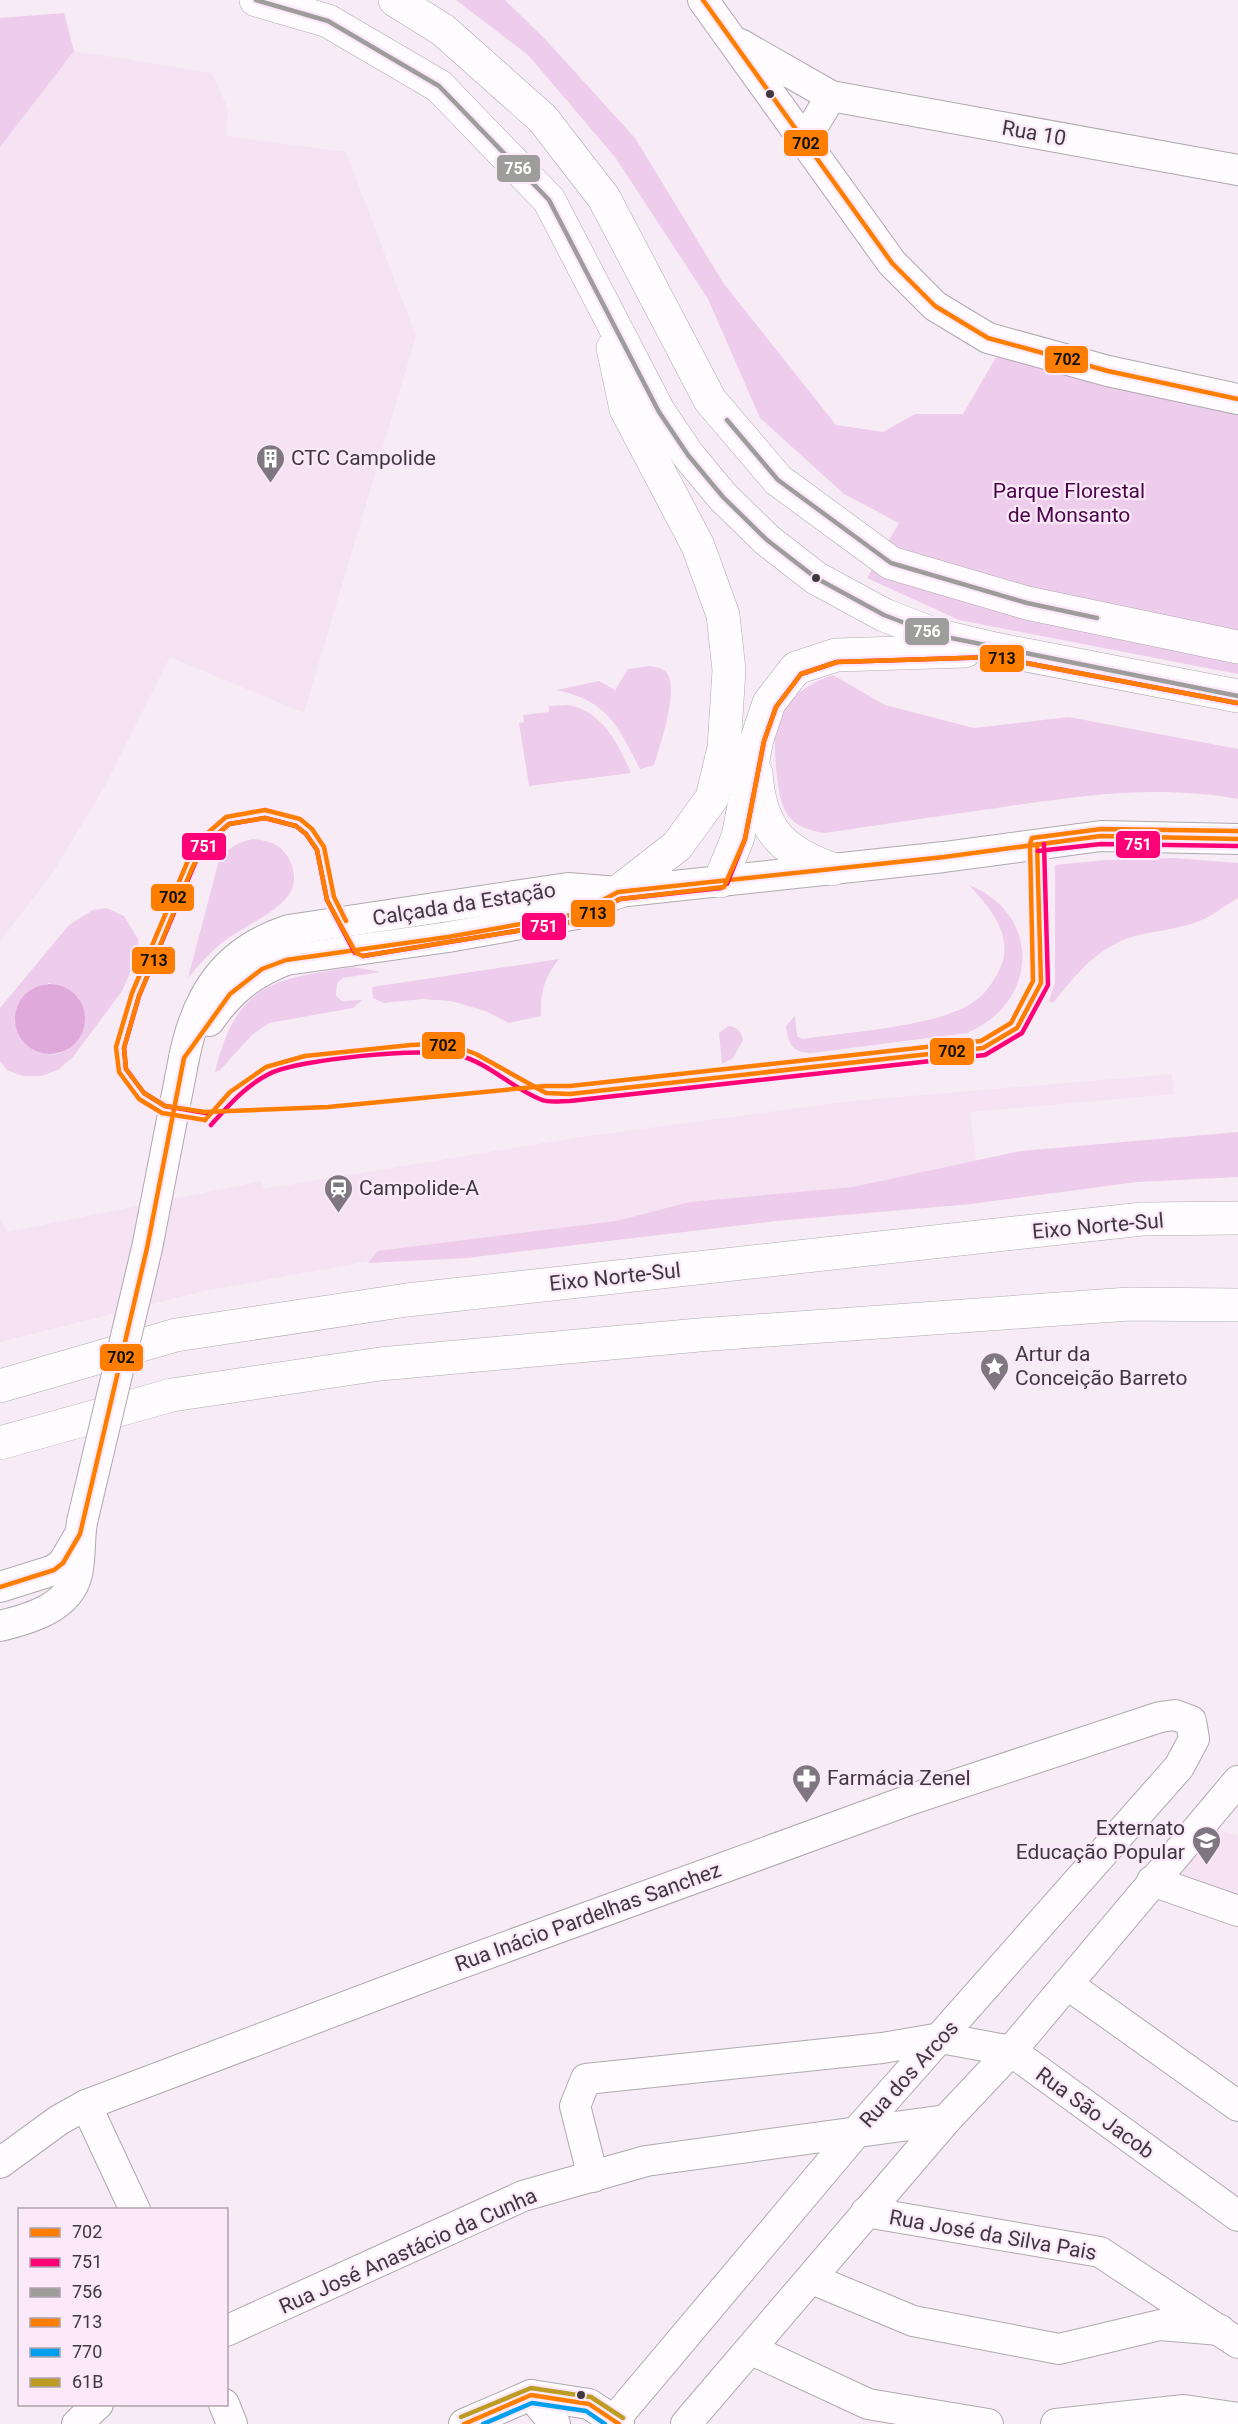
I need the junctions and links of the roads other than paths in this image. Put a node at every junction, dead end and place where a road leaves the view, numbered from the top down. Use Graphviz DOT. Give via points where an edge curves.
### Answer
graph roads {
  1 [pos="256,0"];
  2 [pos="395,0"];
  3 [pos="703,0"];
  4 [pos="730,38"];
  5 [pos="831,96"];
  6 [pos="804,141"];
  7 [pos="1238,170"];
  8 [pos="603,305"];
  9 [pos="1238,399"];
  10 [pos="1238,647"];
  11 [pos="995,649"];
  12 [pos="1238,696"];
  13 [pos="754,755"];
  14 [pos="712,798"];
  15 [pos="1238,839"];
  16 [pos="832,869"];
  17 [pos="720,881"];
  18 [pos="618,892"];
  19 [pos="1238,1195"];
  20 [pos="1238,1218"];
  21 [pos="1142,1219"];
  22 [pos="1238,1305"];
  23 [pos="0,1386"];
  24 [pos="0,1443"];
  25 [pos="81,1528"];
  26 [pos="0,1587"];
  27 [pos="0,1626"];
  28 [pos="1191,1721"];
  29 [pos="1238,1781"];
  30 [pos="1152,1881"];
  31 [pos="1238,1911"];
  32 [pos="1067,1984"];
  33 [pos="941,2038"];
  34 [pos="1011,2051"];
  35 [pos="86,2105"];
  36 [pos="1238,2106"];
  37 [pos="946,2120"];
  38 [pos="859,2129"];
  39 [pos="0,2163"];
  40 [pos="593,2177"];
  41 [pos="134,2208"];
  42 [pos="866,2212"];
  43 [pos="1238,2216"];
  44 [pos="812,2279"];
  45 [pos="228,2330"];
  46 [pos="1229,2337"];
  47 [pos="752,2350"];
  48 [pos="531,2395"];
  49 [pos="96,2406"];
  50 [pos="225,2406"];
  51 [pos="1238,2418"];
  52 [pos="614,2423"];
  53 [pos="76,2424"];
  54 [pos="232,2424"];
  55 [pos="464,2424"];
  56 [pos="555,2424"];
  57 [pos="686,2424"];
  58 [pos="988,2424"];
  59 [pos="1056,2424"];
  1 -- 8 [label="main road" via="328,21 439,86 549,200"];
  2 -- 10 [label="main road" via="443,30 543,118 604,198 710,400 778,480 891,563 1027,603"];
  3 -- 4 [label="street, Rua 10"];
  4 -- 5 [label="street, Rua 10"];
  4 -- 6 [label="street, Rua 10"];
  5 -- 6 [label="street"];
  5 -- 7 [label="street, Rua 10"];
  6 -- 9 [label="street, Rua 10" via="892,263 920,293 961,324 988,338 1108,371"];
  8 -- 11 [label="main road" via="659,412 688,455 767,540 816,578 884,615 936,635"];
  8 -- 14 [label="main road" via="626,409 698,546 723,615 728,692 724,748"];
  11 -- 12 [label="main road"];
  11 -- 13 [label="main road" via="836,655 796,668 769,703"];
  13 -- 16 [label="main road" via="758,796 773,830 788,849"];
  13 -- 17 [label="main road" via="738,837"];
  14 -- 17 [label="main road"];
  14 -- 18 [label="main road" via="676,846"];
  15 -- 16 [label="street, Calçada da Estação" via="1101,836"];
  16 -- 17 [label="street, Calçada da Estação"];
  17 -- 18 [label="street, Calçada da Estação"];
  18 -- 25 [label="street, Calçada da Estação, bridge" via="568,888 289,930 262,938 222,971 196,1009 147,1248"];
  19 -- 21 [label="main road"];
  20 -- 21 [label="main road, Eixo Norte-Sul"];
  21 -- 23 [label="main road, Eixo Norte-Sul" via="407,1300 176,1335"];
  22 -- 24 [label="main road" via="1129,1304 699,1335 380,1364 172,1395"];
  25 -- 26 [label="street" via="63,1563 54,1570"];
  25 -- 27 [label="street" via="78,1571 70,1589 36,1617"];
  28 -- 33 [label="street, Rua dos Arcos" via="1194,1740 1179,1767"];
  28 -- 35 [label="street, Rua Inácio Pardelhas Sanchez" via="1175,1715 1160,1718 912,1798"];
  29 -- 30 [label="street"];
  30 -- 31 [label="street"];
  30 -- 32 [label="street"];
  32 -- 34 [label="street"];
  32 -- 36 [label="street"];
  33 -- 34 [label="street, Rua São Jacob"];
  33 -- 38 [label="street, Rua dos Arcos"];
  33 -- 40 [label="street" via="882,2048 586,2079 575,2106"];
  34 -- 37 [label="street"];
  34 -- 43 [label="street, Rua São Jacob"];
  35 -- 39 [label="street, Rua Inácio Pardelhas Sanchez"];
  35 -- 41 [label="street"];
  37 -- 38 [label="street, Rua José Anastácio da Cunha"];
  37 -- 42 [label="street"];
  38 -- 40 [label="street, Rua José Anastácio da Cunha" via="768,2146 646,2160"];
  38 -- 52 [label="street, Rua dos Arcos"];
  40 -- 45 [label="street, Rua José Anastácio da Cunha" via="523,2196"];
  42 -- 44 [label="street"];
  42 -- 46 [label="street, Rua José da Silva Pais" via="1100,2252"];
  44 -- 46 [label="street" via="913,2321 1059,2349 1160,2325"];
  44 -- 47 [label="street"];
  47 -- 57 [label="street"];
  47 -- 58 [label="street" via="868,2404"];
  48 -- 52 [label="street" via="589,2404"];
  48 -- 55 [label="street"];
  48 -- 56 [label="street"];
  49 -- 53 [label="street"];
  50 -- 54 [label="street"];
  51 -- 59 [label="street" via="1184,2410"];
}
